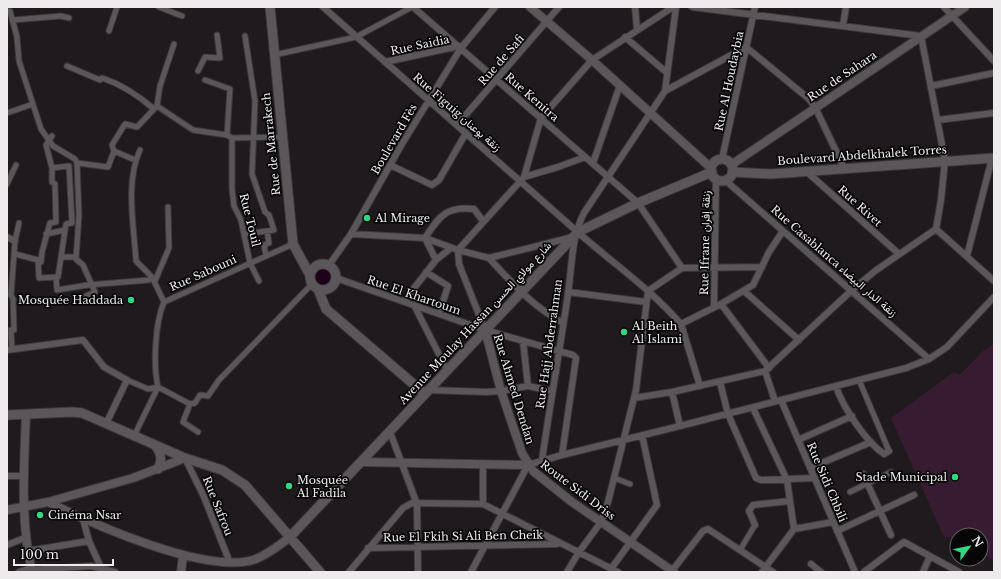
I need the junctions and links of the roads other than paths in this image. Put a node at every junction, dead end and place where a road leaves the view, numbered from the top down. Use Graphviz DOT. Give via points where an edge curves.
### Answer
graph roads {
  1 [pos="117,7"];
  2 [pos="159,7"];
  3 [pos="270,7"];
  4 [pos="323,7"];
  5 [pos="413,7"];
  6 [pos="495,7"];
  7 [pos="530,7"];
  8 [pos="559,7"];
  9 [pos="634,7"];
  10 [pos="674,7"];
  11 [pos="692,7"];
  12 [pos="846,7"];
  13 [pos="944,7"];
  14 [pos="965,7"];
  15 [pos="754,10"];
  16 [pos="7,11"];
  17 [pos="952,15"];
  18 [pos="182,16"];
  19 [pos="69,18"];
  20 [pos="13,20"];
  21 [pos="547,22"];
  22 [pos="843,25"];
  23 [pos="637,29"];
  24 [pos="109,31"];
  25 [pos="217,35"];
  26 [pos="245,36"];
  27 [pos="921,36"];
  28 [pos="356,37"];
  29 [pos="625,37"];
  30 [pos="174,44"];
  31 [pos="460,47"];
  32 [pos="746,47"];
  33 [pos="274,55"];
  34 [pos="592,60"];
  35 [pos="994,61"];
  36 [pos="385,62"];
  37 [pos="67,66"];
  38 [pos="198,71"];
  39 [pos="666,72"];
  40 [pos="994,73"];
  41 [pos="205,80"];
  42 [pos="497,80"];
  43 [pos="620,85"];
  44 [pos="931,86"];
  45 [pos="665,91"];
  46 [pos="428,100"];
  47 [pos="33,104"];
  48 [pos="155,107"];
  49 [pos="815,107"];
  50 [pos="7,112"];
  51 [pos="650,112"];
  52 [pos="994,113"];
  53 [pos="541,118"];
  54 [pos="938,120"];
  55 [pos="457,125"];
  56 [pos="466,133"];
  57 [pos="229,136"];
  58 [pos="255,137"];
  59 [pos="282,137"];
  60 [pos="50,138"];
  61 [pos="140,150"];
  62 [pos="114,151"];
  63 [pos="586,157"];
  64 [pos="993,158"];
  65 [pos="722,159"];
  66 [pos="135,160"];
  67 [pos="945,160"];
  68 [pos="77,163"];
  69 [pos="593,163"];
  70 [pos="16,165"];
  71 [pos="390,165"];
  72 [pos="52,168"];
  73 [pos="732,169"];
  74 [pos="845,170"];
  75 [pos="807,172"];
  76 [pos="716,175"];
  77 [pos="608,176"];
  78 [pos="522,179"];
  79 [pos="7,184"];
  80 [pos="70,190"];
  81 [pos="78,190"];
  82 [pos="638,203"];
  83 [pos="168,207"];
  84 [pos="483,221"];
  85 [pos="19,223"];
  86 [pos="936,229"];
  87 [pos="65,230"];
  88 [pos="267,231"];
  89 [pos="783,231"];
  90 [pos="46,234"];
  91 [pos="244,234"];
  92 [pos="351,234"];
  93 [pos="575,234"];
  94 [pos="7,237"];
  95 [pos="424,238"];
  96 [pos="16,241"];
  97 [pos="293,244"];
  98 [pos="451,248"];
  99 [pos="458,250"];
  100 [pos="15,254"];
  101 [pos="899,254"];
  102 [pos="266,256"];
  103 [pos="967,256"];
  104 [pos="61,257"];
  105 [pos="76,257"];
  106 [pos="489,258"];
  107 [pos="436,260"];
  108 [pos="38,262"];
  109 [pos="250,263"];
  110 [pos="329,265"];
  111 [pos="714,267"];
  112 [pos="762,267"];
  113 [pos="682,268"];
  114 [pos="426,272"];
  115 [pos="56,277"];
  116 [pos="336,278"];
  117 [pos="153,279"];
  118 [pos="259,280"];
  119 [pos="994,281"];
  120 [pos="314,282"];
  121 [pos="92,284"];
  122 [pos="744,290"];
  123 [pos="852,290"];
  124 [pos="648,291"];
  125 [pos="521,292"];
  126 [pos="568,292"];
  127 [pos="994,296"];
  128 [pos="84,297"];
  129 [pos="404,301"];
  130 [pos="164,302"];
  131 [pos="646,302"];
  132 [pos="721,304"];
  133 [pos="414,305"];
  134 [pos="714,308"];
  135 [pos="439,314"];
  136 [pos="563,323"];
  137 [pos="680,324"];
  138 [pos="485,330"];
  139 [pos="799,340"];
  140 [pos="522,341"];
  141 [pos="10,349"];
  142 [pos="559,350"];
  143 [pos="929,359"];
  144 [pos="767,369"];
  145 [pos="447,370"];
  146 [pos="127,380"];
  147 [pos="859,380"];
  148 [pos="720,382"];
  149 [pos="528,386"];
  150 [pos="700,386"];
  151 [pos="836,386"];
  152 [pos="158,387"];
  153 [pos="501,391"];
  154 [pos="552,391"];
  155 [pos="427,392"];
  156 [pos="672,392"];
  157 [pos="634,398"];
  158 [pos="778,401"];
  159 [pos="190,404"];
  160 [pos="752,408"];
  161 [pos="7,414"];
  162 [pos="26,414"];
  163 [pos="728,414"];
  164 [pos="852,416"];
  165 [pos="106,424"];
  166 [pos="680,426"];
  167 [pos="198,432"];
  168 [pos="390,432"];
  169 [pos="642,435"];
  170 [pos="134,436"];
  171 [pos="624,440"];
  172 [pos="798,440"];
  173 [pos="871,442"];
  174 [pos="155,445"];
  175 [pos="889,451"];
  176 [pos="562,455"];
  177 [pos="186,458"];
  178 [pos="542,460"];
  179 [pos="361,462"];
  180 [pos="402,463"];
  181 [pos="483,465"];
  182 [pos="528,465"];
  183 [pos="810,468"];
  184 [pos="158,469"];
  185 [pos="891,472"];
  186 [pos="863,474"];
  187 [pos="7,476"];
  188 [pos="23,476"];
  189 [pos="614,478"];
  190 [pos="814,478"];
  191 [pos="787,480"];
  192 [pos="868,483"];
  193 [pos="630,484"];
  194 [pos="850,492"];
  195 [pos="914,495"];
  196 [pos="790,501"];
  197 [pos="48,502"];
  198 [pos="417,504"];
  199 [pos="483,504"];
  200 [pos="24,505"];
  201 [pos="7,510"];
  202 [pos="881,511"];
  203 [pos="503,514"];
  204 [pos="83,519"];
  205 [pos="601,522"];
  206 [pos="833,522"];
  207 [pos="755,525"];
  208 [pos="794,529"];
  209 [pos="837,531"];
  210 [pos="891,535"];
  211 [pos="27,537"];
  212 [pos="289,538"];
  213 [pos="89,541"];
  214 [pos="630,542"];
  215 [pos="559,544"];
  216 [pos="7,545"];
  217 [pos="486,546"];
  218 [pos="417,547"];
  219 [pos="368,548"];
  220 [pos="740,550"];
  221 [pos="28,551"];
  222 [pos="578,552"];
  223 [pos="183,556"];
  224 [pos="930,556"];
  225 [pos="230,563"];
  226 [pos="811,564"];
  227 [pos="32,570"];
  228 [pos="101,570"];
  229 [pos="614,570"];
  230 [pos="764,570"];
  231 [pos="672,571"];
  232 [pos="20,572"];
  233 [pos="115,572"];
  234 [pos="181,572"];
  235 [pos="320,572"];
  236 [pos="349,572"];
  237 [pos="418,572"];
  238 [pos="471,572"];
  239 [pos="567,572"];
  240 [pos="773,572"];
  241 [pos="821,572"];
  242 [pos="855,572"];
  243 [pos="864,572"];
  244 [pos="923,572"];
  245 [pos="959,572"];
  1 -- 24 [label="street"];
  2 -- 18 [label="street"];
  3 -- 33 [label="main road, Rue de Marrakech"];
  4 -- 28 [label="street, Rue Figuig زنقة بوعنان"];
  5 -- 28 [label="street"];
  5 -- 31 [label="street, Rue Kenitra"];
  6 -- 31 [label="street, Boulevard Fès"];
  7 -- 21 [label="street, Rue Casablanca زنقة الدار البيضاء"];
  8 -- 21 [label="street, Rue de Safi"];
  9 -- 23 [label="street"];
  10 -- 23 [label="street"];
  10 -- 39 [label="street"];
  11 -- 15 [label="street"];
  12 -- 22 [label="street"];
  13 -- 17 [label="street"];
  14 -- 17 [label="street, Rue de Sahara"];
  15 -- 22 [label="street"];
  15 -- 32 [label="street, Rue Al Houdaybia"];
  16 -- 20 [label="street" via="10,11"];
  17 -- 27 [label="street, Rue de Sahara"];
  17 -- 35 [label="street"];
  19 -- 20 [label="street" via="62,16"];
  20 -- 47 [label="street" via="19,61"];
  21 -- 34 [label="street, Rue Casablanca زنقة الدار البيضاء"];
  21 -- 42 [label="street, Rue de Safi"];
  22 -- 27 [label="street"];
  23 -- 29 [label="street"];
  25 -- 38 [label="street" via="220,58 205,57"];
  26 -- 58 [label="street" via="254,101"];
  27 -- 44 [label="street"];
  27 -- 49 [label="street, Rue de Sahara"];
  28 -- 33 [label="street"];
  28 -- 36 [label="street, Rue Figuig زنقة بوعنان"];
  29 -- 34 [label="street"];
  29 -- 39 [label="street"];
  30 -- 48 [label="street"];
  31 -- 36 [label="street, Rue Saidia"];
  31 -- 42 [label="street, Rue Kenitra"];
  31 -- 46 [label="street, Boulevard Fès"];
  32 -- 45 [label="street"];
  32 -- 49 [label="street" via="802,93"];
  32 -- 65 [label="street, Rue Al Houdaybia"];
  33 -- 59 [label="main road, Rue de Marrakech"];
  34 -- 43 [label="street, Rue Casablanca زنقة الدار البيضاء"];
  34 -- 53 [label="street"];
  36 -- 46 [label="street, Rue Figuig زنقة بوعنان"];
  37 -- 48 [label="street" via="100,80 102,78 115,82"];
  39 -- 45 [label="street"];
  40 -- 44 [label="street"];
  41 -- 57 [label="street, Rue Touil" via="230,89"];
  42 -- 53 [label="street, Rue Kenitra"];
  42 -- 55 [label="street, Rue de Safi"];
  43 -- 51 [label="street, Rue Casablanca زنقة الدار البيضاء"];
  43 -- 69 [label="street"];
  44 -- 54 [label="street"];
  45 -- 51 [label="street, Rue Hajj Abderrahman"];
  46 -- 55 [label="street, Rue Figuig زنقة بوعنان"];
  46 -- 71 [label="street, Boulevard Fès"];
  47 -- 50 [label="street"];
  47 -- 60 [label="street" via="41,129"];
  48 -- 57 [label="street" via="193,130"];
  48 -- 62 [label="street" via="136,127 125,124 112,145"];
  49 -- 73 [label="street, Rue de Sahara"];
  49 -- 74 [label="street"];
  51 -- 76 [label="street, Rue Casablanca زنقة الدار البيضاء"];
  51 -- 77 [label="street, Rue Hajj Abderrahman"];
  52 -- 54 [label="street"];
  53 -- 63 [label="street, Rue Kenitra"];
  53 -- 78 [label="street"];
  54 -- 67 [label="street"];
  55 -- 56 [label="street, Rue Figuig زنقة بوعنان"];
  56 -- 71 [label="street" via="435,184 432,185"];
  56 -- 78 [label="street, Rue Figuig زنقة بوعنان"];
  57 -- 58 [label="street"];
  57 -- 91 [label="street, Rue Touil" via="234,206"];
  58 -- 59 [label="street"];
  58 -- 88 [label="street" via="252,174 274,230"];
  59 -- 97 [label="main road, Rue de Marrakech"];
  60 -- 68 [label="street" via="53,146"];
  60 -- 72 [label="street" via="46,145"];
  61 -- 66 [label="street"];
  62 -- 66 [label="street"];
  62 -- 68 [label="street" via="108,167"];
  63 -- 69 [label="street, Rue Kenitra"];
  63 -- 78 [label="street"];
  64 -- 67 [label="main road, Boulevard Abdelkhalek Torres"];
  64 -- 103 [label="street"];
  65 -- 73 [label="main road"];
  65 -- 76 [label="main road" via="717,161"];
  66 -- 117 [label="street" via="132,203 136,261"];
  67 -- 74 [label="main road, Boulevard Abdelkhalek Torres"];
  67 -- 86 [label="street"];
  68 -- 81 [label="street"];
  69 -- 77 [label="street, Rue Kenitra"];
  70 -- 79 [label="street"];
  71 -- 92 [label="street, Boulevard Fès"];
  72 -- 80 [label="street" via="69,166"];
  72 -- 90 [label="street" via="56,222 50,224"];
  73 -- 75 [label="main road, Boulevard Abdelkhalek Torres" via="771,174"];
  73 -- 76 [label="main road" via="730,177"];
  74 -- 75 [label="main road, Boulevard Abdelkhalek Torres"];
  75 -- 101 [label="street, Rue Rivet"];
  76 -- 82 [label="main road, Avenue Moulay Hassan شارع مولاي الحسن"];
  76 -- 89 [label="street, Rue Casablanca زنقة الدار البيضاء"];
  76 -- 111 [label="street, Rue Ifrane زنقة إفران"];
  77 -- 82 [label="street, Rue Kenitra"];
  77 -- 93 [label="street, Rue Hajj Abderrahman"];
  78 -- 84 [label="street"];
  78 -- 93 [label="street, Rue Figuig زنقة بوعنان"];
  80 -- 81 [label="street"];
  80 -- 87 [label="street" via="72,223 66,224"];
  81 -- 105 [label="street"];
  82 -- 93 [label="main road, Avenue Moulay Hassan شارع مولاي الحسن"];
  82 -- 113 [label="street, Rue Kenitra"];
  83 -- 117 [label="street" via="169,248"];
  84 -- 95 [label="street" via="474,209 446,212 438,218"];
  84 -- 99 [label="street"];
  85 -- 96 [label="street"];
  86 -- 101 [label="street"];
  86 -- 103 [label="street"];
  87 -- 90 [label="street"];
  87 -- 104 [label="street"];
  88 -- 91 [label="street"];
  88 -- 102 [label="street" via="269,243 264,245"];
  89 -- 112 [label="street"];
  89 -- 123 [label="street, Rue Casablanca زنقة الدار البيضاء" via="802,250"];
  90 -- 108 [label="street" via="41,262"];
  91 -- 109 [label="street, Rue Touil"];
  92 -- 95 [label="street"];
  92 -- 110 [label="street, Boulevard Fès"];
  93 -- 106 [label="street"];
  93 -- 124 [label="street, Rue Figuig زنقة بوعنان"];
  93 -- 125 [label="main road, Avenue Moulay Hassan شارع مولاي الحسن"];
  93 -- 126 [label="street, Rue Hajj Abderrahman"];
  94 -- 96 [label="street"];
  95 -- 98 [label="street"];
  95 -- 107 [label="street"];
  96 -- 100 [label="street"];
  97 -- 102 [label="street, Rue Sabouni"];
  97 -- 120 [label="main road, Rue de Marrakech"];
  98 -- 99 [label="street"];
  98 -- 107 [label="street"];
  99 -- 106 [label="street"];
  99 -- 138 [label="street, Rue Ahmed Dendan" via="459,264"];
  100 -- 108 [label="street"];
  100 -- 141 [label="street" via="11,296 14,330"];
  101 -- 123 [label="street"];
  102 -- 109 [label="street, Rue Sabouni"];
  103 -- 119 [label="street"];
  104 -- 105 [label="street"];
  104 -- 115 [label="street"];
  105 -- 121 [label="street"];
  106 -- 125 [label="street"];
  107 -- 114 [label="street"];
  108 -- 115 [label="street" via="39,278"];
  109 -- 118 [label="street, Rue Touil"];
  109 -- 130 [label="street, Rue Sabouni"];
  110 -- 116 [label="main road" via="335,271"];
  110 -- 120 [label="main road" via="317,265"];
  111 -- 112 [label="street"];
  111 -- 113 [label="street"];
  111 -- 134 [label="street, Rue Ifrane زنقة إفران"];
  112 -- 122 [label="street" via="755,282"];
  113 -- 124 [label="street"];
  114 -- 129 [label="street"];
  114 -- 135 [label="street" via="448,286"];
  115 -- 121 [label="street" via="57,290"];
  116 -- 120 [label="main road" via="331,287 326,289"];
  116 -- 129 [label="street, Rue El Khartoum"];
  117 -- 121 [label="street"];
  117 -- 130 [label="street"];
  120 -- 155 [label="main road, Rue de Marrakech" via="326,309"];
  120 -- 159 [label="street" via="219,380 208,396 200,395 195,403"];
  121 -- 128 [label="street" via="94,292"];
  122 -- 132 [label="street"];
  122 -- 139 [label="street"];
  123 -- 139 [label="street"];
  123 -- 143 [label="street, Rue Casablanca زنقة الدار البيضاء"];
  124 -- 131 [label="street"];
  124 -- 137 [label="street, Rue Figuig زنقة بوعنان"];
  125 -- 136 [label="street" via="544,313"];
  125 -- 138 [label="main road, Avenue Moulay Hassan شارع مولاي الحسن"];
  126 -- 131 [label="street"];
  126 -- 136 [label="street, Rue Hajj Abderrahman"];
  127 -- 143 [label="street" via="947,348"];
  129 -- 133 [label="street, Rue El Khartoum"];
  130 -- 152 [label="street" via="156,340"];
  131 -- 157 [label="street"];
  132 -- 134 [label="street"];
  132 -- 144 [label="street, Rue Sidi Chbili"];
  133 -- 135 [label="street, Rue El Khartoum"];
  133 -- 145 [label="street"];
  134 -- 137 [label="street"];
  135 -- 138 [label="street, Rue El Khartoum"];
  136 -- 142 [label="street, Rue Hajj Abderrahman"];
  137 -- 150 [label="street"];
  138 -- 140 [label="street, Rue El Khartoum"];
  138 -- 145 [label="main road, Avenue Moulay Hassan شارع مولاي الحسن"];
  138 -- 153 [label="street, Rue Ahmed Dendan"];
  139 -- 144 [label="street"];
  140 -- 142 [label="street, Rue El Khartoum"];
  140 -- 149 [label="street"];
  141 -- 146 [label="street" via="79,340 86,342 104,367"];
  142 -- 154 [label="street, Rue Hajj Abderrahman"];
  142 -- 176 [label="street, Rue El Khartoum" via="573,354 576,358"];
  143 -- 147 [label="street" via="906,368"];
  144 -- 148 [label="street"];
  144 -- 158 [label="street, Rue Sidi Chbili"];
  145 -- 155 [label="main road, Avenue Moulay Hassan شارع مولاي الحسن"];
  146 -- 152 [label="street" via="148,389"];
  146 -- 165 [label="street"];
  147 -- 151 [label="street"];
  147 -- 175 [label="street"];
  148 -- 150 [label="street"];
  148 -- 163 [label="street"];
  149 -- 153 [label="street"];
  149 -- 154 [label="street"];
  150 -- 156 [label="street"];
  151 -- 158 [label="street"];
  151 -- 164 [label="street" via="840,398"];
  152 -- 159 [label="street"];
  152 -- 170 [label="street"];
  153 -- 155 [label="street"];
  153 -- 182 [label="street, Rue Ahmed Dendan"];
  154 -- 178 [label="street, Rue Hajj Abderrahman"];
  155 -- 168 [label="main road, Avenue Moulay Hassan شارع مولاي الحسن"];
  156 -- 157 [label="street"];
  156 -- 166 [label="street"];
  157 -- 171 [label="street"];
  158 -- 160 [label="street"];
  158 -- 172 [label="street, Rue Sidi Chbili"];
  159 -- 167 [label="street" via="183,422"];
  160 -- 163 [label="street"];
  160 -- 191 [label="street"];
  161 -- 162 [label="main road"];
  162 -- 165 [label="main road" via="72,412"];
  162 -- 188 [label="street"];
  163 -- 166 [label="street"];
  163 -- 191 [label="street" via="756,478"];
  164 -- 172 [label="street"];
  164 -- 173 [label="street"];
  165 -- 170 [label="main road"];
  166 -- 169 [label="street"];
  168 -- 179 [label="main road, Avenue Moulay Hassan شارع مولاي الحسن"];
  168 -- 180 [label="street"];
  169 -- 171 [label="street"];
  169 -- 214 [label="street" via="657,505"];
  170 -- 174 [label="main road"];
  171 -- 176 [label="street"];
  171 -- 189 [label="street"];
  172 -- 183 [label="street, Rue Sidi Chbili"];
  173 -- 175 [label="street" via="884,454"];
  173 -- 183 [label="street"];
  174 -- 177 [label="main road"];
  174 -- 184 [label="main road" via="161,456"];
  176 -- 178 [label="street"];
  177 -- 184 [label="street"];
  177 -- 212 [label="main road" via="222,470 245,485"];
  177 -- 225 [label="street, Rue Safrou"];
  178 -- 182 [label="street"];
  179 -- 180 [label="street, Route Sidi Driss"];
  179 -- 212 [label="main road, Avenue Moulay Hassan شارع مولاي الحسن"];
  180 -- 181 [label="street, Route Sidi Driss"];
  180 -- 198 [label="street"];
  181 -- 182 [label="street, Route Sidi Driss"];
  181 -- 199 [label="street"];
  182 -- 203 [label="street"];
  182 -- 205 [label="street, Route Sidi Driss" via="532,471"];
  183 -- 190 [label="street, Rue Sidi Chbili"];
  184 -- 197 [label="street"];
  185 -- 192 [label="street"];
  186 -- 192 [label="street"];
  187 -- 188 [label="street"];
  188 -- 200 [label="street"];
  189 -- 193 [label="street"];
  189 -- 205 [label="street"];
  190 -- 191 [label="street"];
  190 -- 206 [label="street, Rue Sidi Chbili"];
  191 -- 196 [label="street"];
  192 -- 194 [label="street"];
  192 -- 202 [label="street"];
  195 -- 202 [label="street"];
  196 -- 207 [label="street" via="752,506 749,511"];
  196 -- 208 [label="street"];
  197 -- 200 [label="street"];
  197 -- 204 [label="street"];
  198 -- 199 [label="street"];
  198 -- 218 [label="street"];
  198 -- 219 [label="street" via="412,503 403,508"];
  199 -- 203 [label="street"];
  200 -- 201 [label="street"];
  200 -- 211 [label="street"];
  202 -- 209 [label="street"];
  202 -- 210 [label="street"];
  203 -- 215 [label="street"];
  203 -- 217 [label="street"];
  204 -- 213 [label="street"];
  204 -- 223 [label="street"];
  205 -- 214 [label="street, Route Sidi Driss"];
  205 -- 222 [label="street"];
  206 -- 208 [label="street"];
  206 -- 209 [label="street, Rue Sidi Chbili"];
  207 -- 220 [label="street"];
  208 -- 230 [label="street"];
  209 -- 242 [label="street, Rue Sidi Chbili"];
  211 -- 216 [label="street"];
  211 -- 221 [label="street"];
  212 -- 225 [label="street" via="253,560"];
  212 -- 235 [label="main road"];
  213 -- 221 [label="street"];
  213 -- 228 [label="street"];
  214 -- 229 [label="street"];
  214 -- 231 [label="street, Route Sidi Driss"];
  215 -- 217 [label="street, Rue El Fkih Si Ali Ben Cheik"];
  215 -- 222 [label="street"];
  217 -- 218 [label="street, Rue El Fkih Si Ali Ben Cheik"];
  217 -- 238 [label="street"];
  218 -- 219 [label="street, Rue El Fkih Si Ali Ben Cheik"];
  218 -- 237 [label="street"];
  219 -- 236 [label="street"];
  220 -- 230 [label="street"];
  220 -- 231 [label="street" via="712,530 703,530"];
  221 -- 227 [label="street"];
  222 -- 229 [label="street"];
  222 -- 239 [label="street"];
  223 -- 225 [label="street"];
  223 -- 234 [label="street"];
  224 -- 243 [label="street" via="904,542"];
  224 -- 244 [label="street"];
  224 -- 245 [label="street"];
  226 -- 241 [label="street"];
  227 -- 228 [label="street"];
  227 -- 232 [label="street"];
  228 -- 233 [label="street"];
  230 -- 240 [label="street"];
}
